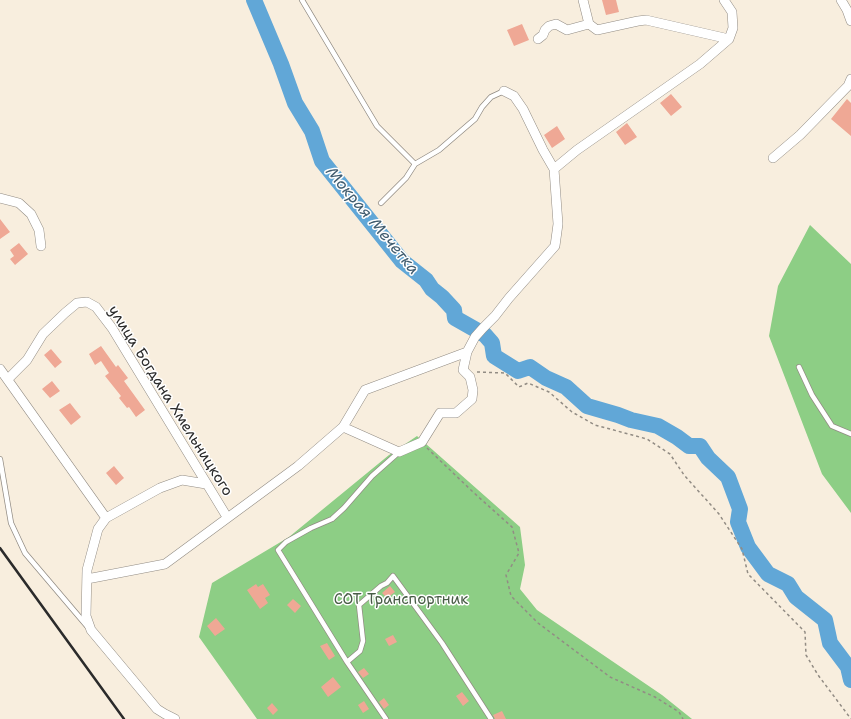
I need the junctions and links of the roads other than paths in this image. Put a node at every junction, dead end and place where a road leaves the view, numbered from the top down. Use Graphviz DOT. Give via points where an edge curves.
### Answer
graph roads {
  1 [pos="302,0"];
  2 [pos="583,0"];
  3 [pos="724,0"];
  4 [pos="841,0"];
  5 [pos="851,21"];
  6 [pos="589,24"];
  7 [pos="538,39"];
  8 [pos="729,39"];
  9 [pos="851,79"];
  10 [pos="504,91"];
  11 [pos="773,158"];
  12 [pos="415,164"];
  13 [pos="554,169"];
  14 [pos="0,198"];
  15 [pos="381,203"];
  16 [pos="41,246"];
  17 [pos="467,352"];
  18 [pos="799,367"];
  19 [pos="0,369"];
  20 [pos="8,379"];
  21 [pos="343,427"];
  22 [pos="851,434"];
  23 [pos="398,452"];
  24 [pos="0,459"];
  25 [pos="206,484"];
  26 [pos="227,517"];
  27 [pos="106,518"];
  28 [pos="87,579"];
  29 [pos="91,630"];
  30 [pos="347,662"];
  31 [pos="175,719"];
  32 [pos="386,719"];
  33 [pos="492,719"];
  1 -- 12 [label="lane" via="377,126"];
  2 -- 6 [label="street"];
  3 -- 8 [label="street" via="732,12 733,28"];
  4 -- 5 [label="street"];
  6 -- 7 [label="street" via="567,30 556,24 549,26"];
  6 -- 8 [label="street" via="597,30 646,20"];
  8 -- 13 [label="street" via="700,64"];
  9 -- 11 [label="street" via="848,86 800,135"];
  10 -- 12 [label="lane" via="491,97 475,119 439,150"];
  10 -- 13 [label="street" via="514,96 523,109"];
  12 -- 15 [label="lane" via="406,178"];
  13 -- 17 [label="street" via="558,224 555,246 483,328"];
  14 -- 16 [label="street" via="19,203 31,214 39,230"];
  17 -- 21 [label="street" via="365,390"];
  17 -- 23 [label="street" via="463,370 470,377 472,399 456,413 440,413 422,442"];
  18 -- 22 [label="lane" via="812,395 832,426"];
  19 -- 20 [label="street"];
  20 -- 25 [label="street, улица Богдана Хмельницкого" via="27,360 43,334 77,303 87,302 96,307 112,328"];
  20 -- 27 [label="street"];
  21 -- 23 [label="street"];
  21 -- 26 [label="street" via="298,466"];
  23 -- 30 [label="lane" via="332,519 305,531 278,550"];
  24 -- 29 [label="lane" via="11,523 25,553"];
  25 -- 26 [label="street, улица Богдана Хмельницкого"];
  25 -- 27 [label="street" via="182,480 160,488"];
  26 -- 28 [label="street" via="165,564"];
  27 -- 28 [label="street" via="98,529"];
  28 -- 29 [label="street" via="86,616"];
  29 -- 31 [label="street" via="158,709"];
  30 -- 32 [label="lane"];
  30 -- 33 [label="lane" via="360,651 363,641 359,605 393,576 442,643"];
}
